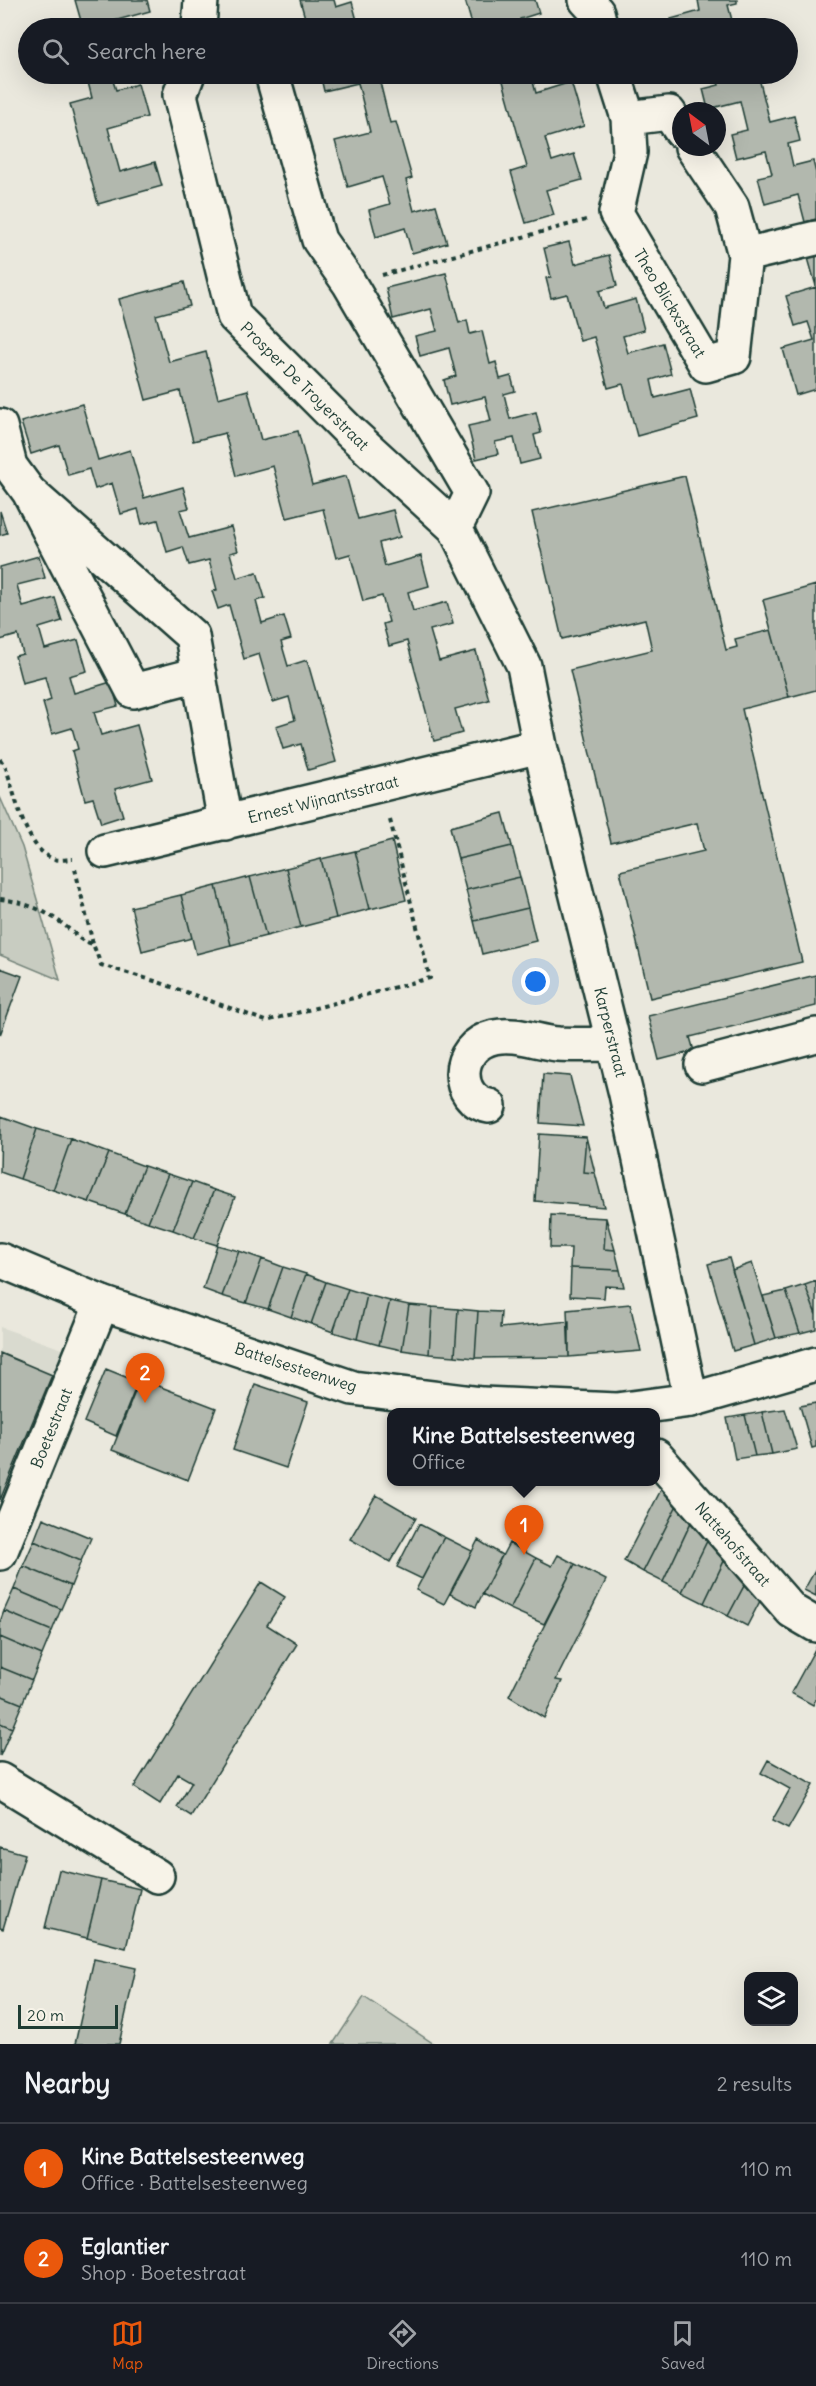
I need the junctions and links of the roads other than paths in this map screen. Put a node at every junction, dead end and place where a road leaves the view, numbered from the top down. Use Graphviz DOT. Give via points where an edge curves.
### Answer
graph roads {
  1 [pos="201,0"];
  2 [pos="200,18"];
  3 [pos="184,84"];
  4 [pos="275,84"];
  5 [pos="617,84"];
  6 [pos="628,118"];
  7 [pos="672,118"];
  8 [pos="698,156"];
  9 [pos="816,238"];
  10 [pos="745,255"];
  11 [pos="0,426"];
  12 [pos="29,492"];
  13 [pos="455,528"];
  14 [pos="524,666"];
  15 [pos="199,674"];
  16 [pos="540,746"];
  17 [pos="225,824"];
  18 [pos="105,850"];
  19 [pos="816,1035"];
  20 [pos="614,1044"];
  21 [pos="702,1065"];
  22 [pos="489,1106"];
  23 [pos="0,1260"];
  24 [pos="102,1303"];
  25 [pos="816,1364"];
  26 [pos="692,1400"];
  27 [pos="559,1408"];
  28 [pos="637,1408"];
  29 [pos="660,1461"];
  30 [pos="0,1553"];
  31 [pos="816,1624"];
  32 [pos="0,1780"];
  33 [pos="157,1876"];
  1 -- 2 [label="street"];
  3 -- 13 [label="street, Prosper De Troyerstraat" via="180,95 234,316 350,432"];
  4 -- 13 [label="street" via="319,240 472,493"];
  5 -- 6 [label="street"];
  6 -- 7 [label="street" via="669,113"];
  6 -- 10 [label="street, Theo Blickxstraat" via="630,152 616,213 706,364 734,357"];
  8 -- 10 [label="street, Theo Blickxstraat" via="732,207"];
  9 -- 10 [label="street"];
  11 -- 12 [label="street" via="10,466"];
  12 -- 15 [label="street" via="192,636"];
  12 -- 15 [label="street" via="133,691"];
  13 -- 14 [label="street, Prosper De Troyerstraat"];
  14 -- 16 [label="street, Karperstraat"];
  15 -- 17 [label="street"];
  16 -- 17 [label="street, Ernest Wijnantsstraat"];
  16 -- 20 [label="street, Karperstraat"];
  17 -- 18 [label="street, Ernest Wijnantsstraat"];
  19 -- 21 [label="street"];
  20 -- 22 [label="street" via="556,1044 495,1037 479,1043 468,1051 462,1077 473,1097 481,1105"];
  20 -- 26 [label="street, Karperstraat"];
  23 -- 24 [label="street, Battelsesteenweg"];
  24 -- 27 [label="street, Battelsesteenweg" via="353,1388 482,1404"];
  24 -- 30 [label="street, Boetestraat"];
  25 -- 26 [label="street, Battelsesteenweg"];
  26 -- 28 [label="street, Battelsesteenweg"];
  29 -- 31 [label="street, Nattehofstraat" via="792,1611"];
  32 -- 33 [label="street"];
}
